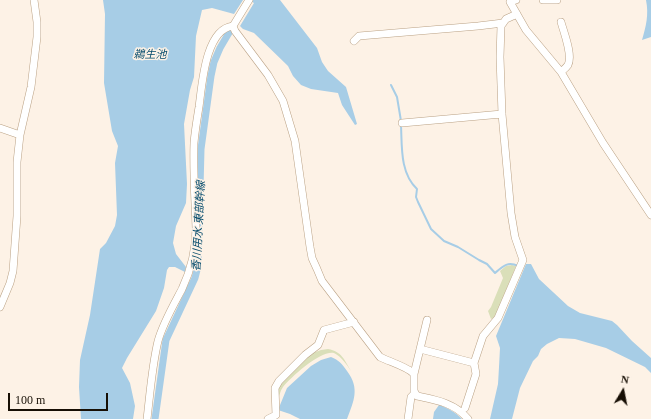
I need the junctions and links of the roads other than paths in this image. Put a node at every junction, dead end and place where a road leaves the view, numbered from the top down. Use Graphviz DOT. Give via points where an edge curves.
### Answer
graph roads {
  1 [pos="34,0"];
  2 [pos="249,0"];
  3 [pos="543,0"];
  4 [pos="557,0"];
  5 [pos="511,1"];
  6 [pos="516,14"];
  7 [pos="560,22"];
  8 [pos="503,23"];
  9 [pos="234,25"];
  10 [pos="354,41"];
  11 [pos="561,72"];
  12 [pos="502,114"];
  13 [pos="402,123"];
  14 [pos="0,128"];
  15 [pos="20,135"];
  16 [pos="651,215"];
  17 [pos="0,307"];
  18 [pos="427,320"];
  19 [pos="354,322"];
  20 [pos="420,349"];
  21 [pos="474,363"];
  22 [pos="414,374"];
  23 [pos="415,393"];
  24 [pos="437,400"];
  25 [pos="465,408"];
  26 [pos="147,419"];
  27 [pos="268,419"];
  28 [pos="408,419"];
  29 [pos="468,419"];
  30 [pos="472,419"];
  1 -- 15 [label="street" via="37,37 31,87"];
  2 -- 9 [label="street"];
  3 -- 4 [label="street"];
  5 -- 6 [label="street"];
  6 -- 8 [label="street"];
  6 -- 11 [label="street"];
  7 -- 11 [label="street" via="569,60 567,67"];
  8 -- 10 [label="street" via="359,36"];
  8 -- 12 [label="street" via="500,57"];
  9 -- 19 [label="street" via="235,31 268,75 282,101 295,141 312,258 322,281"];
  9 -- 26 [label="street" via="223,29 210,47 203,72 194,142 194,250 189,272 158,341"];
  11 -- 16 [label="street" via="603,143"];
  12 -- 13 [label="street"];
  12 -- 21 [label="street" via="511,213 515,238 523,260 498,318 483,336"];
  14 -- 15 [label="street"];
  15 -- 17 [label="street" via="13,271"];
  18 -- 20 [label="street"];
  19 -- 22 [label="street" via="380,357"];
  19 -- 27 [label="street" via="324,330 318,345 279,381 275,388 276,415"];
  20 -- 21 [label="street"];
  20 -- 22 [label="street"];
  21 -- 25 [label="street" via="476,374"];
  22 -- 23 [label="street"];
  23 -- 24 [label="street" via="417,396"];
  23 -- 28 [label="street" via="411,397"];
  24 -- 25 [label="street" via="447,400"];
  24 -- 29 [label="street" via="445,402"];
  25 -- 30 [label="street"];
}
